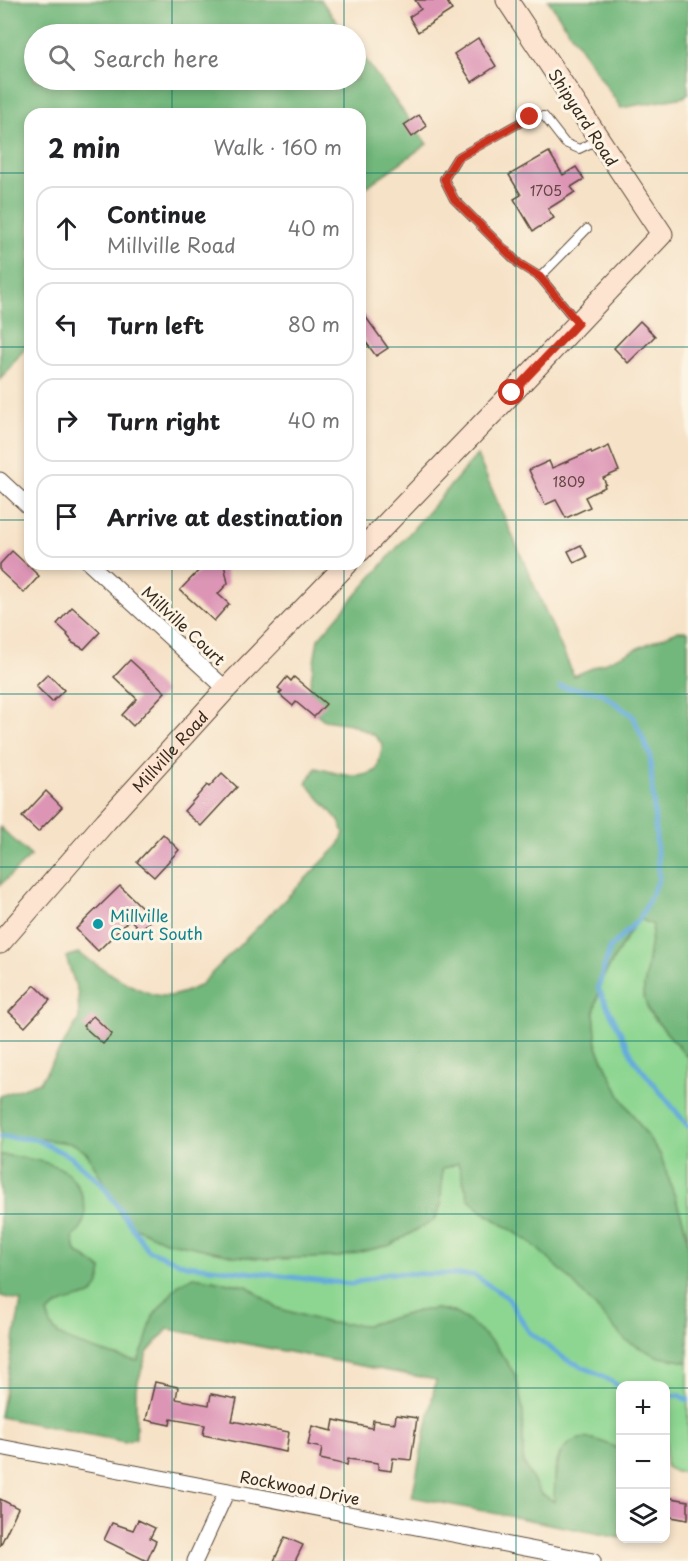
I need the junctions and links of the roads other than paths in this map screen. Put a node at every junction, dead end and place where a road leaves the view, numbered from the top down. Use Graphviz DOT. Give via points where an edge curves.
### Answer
graph roads {
  1 [pos="507,0"];
  2 [pos="599,140"];
  3 [pos="587,228"];
  4 [pos="540,277"];
  5 [pos="578,323"];
  6 [pos="0,480"];
  7 [pos="24,502"];
  8 [pos="366,545"];
  9 [pos="97,570"];
  10 [pos="341,570"];
  11 [pos="226,689"];
  12 [pos="0,943"];
  13 [pos="0,1446"];
  14 [pos="227,1491"];
  15 [pos="522,1554"];
  16 [pos="195,1561"];
  17 [pos="593,1561"];
  1 -- 2 [label="street, Shipyard Road"];
  2 -- 4 [label="lane" via="579,149 565,143 544,116 530,117 457,158 444,179 454,199 519,264"];
  2 -- 5 [label="street, Shipyard Road" via="662,234"];
  3 -- 4 [label="lane"];
  4 -- 5 [label="lane"];
  5 -- 8 [label="street"];
  6 -- 7 [label="street"];
  9 -- 11 [label="street, Millville Court"];
  10 -- 11 [label="street, Millville Road"];
  11 -- 12 [label="street, Millville Road"];
  13 -- 14 [label="street, Rockwood Drive"];
  14 -- 15 [label="street, Rockwood Drive"];
  14 -- 16 [label="street"];
  15 -- 17 [label="street, Rockwood Drive"];
}
